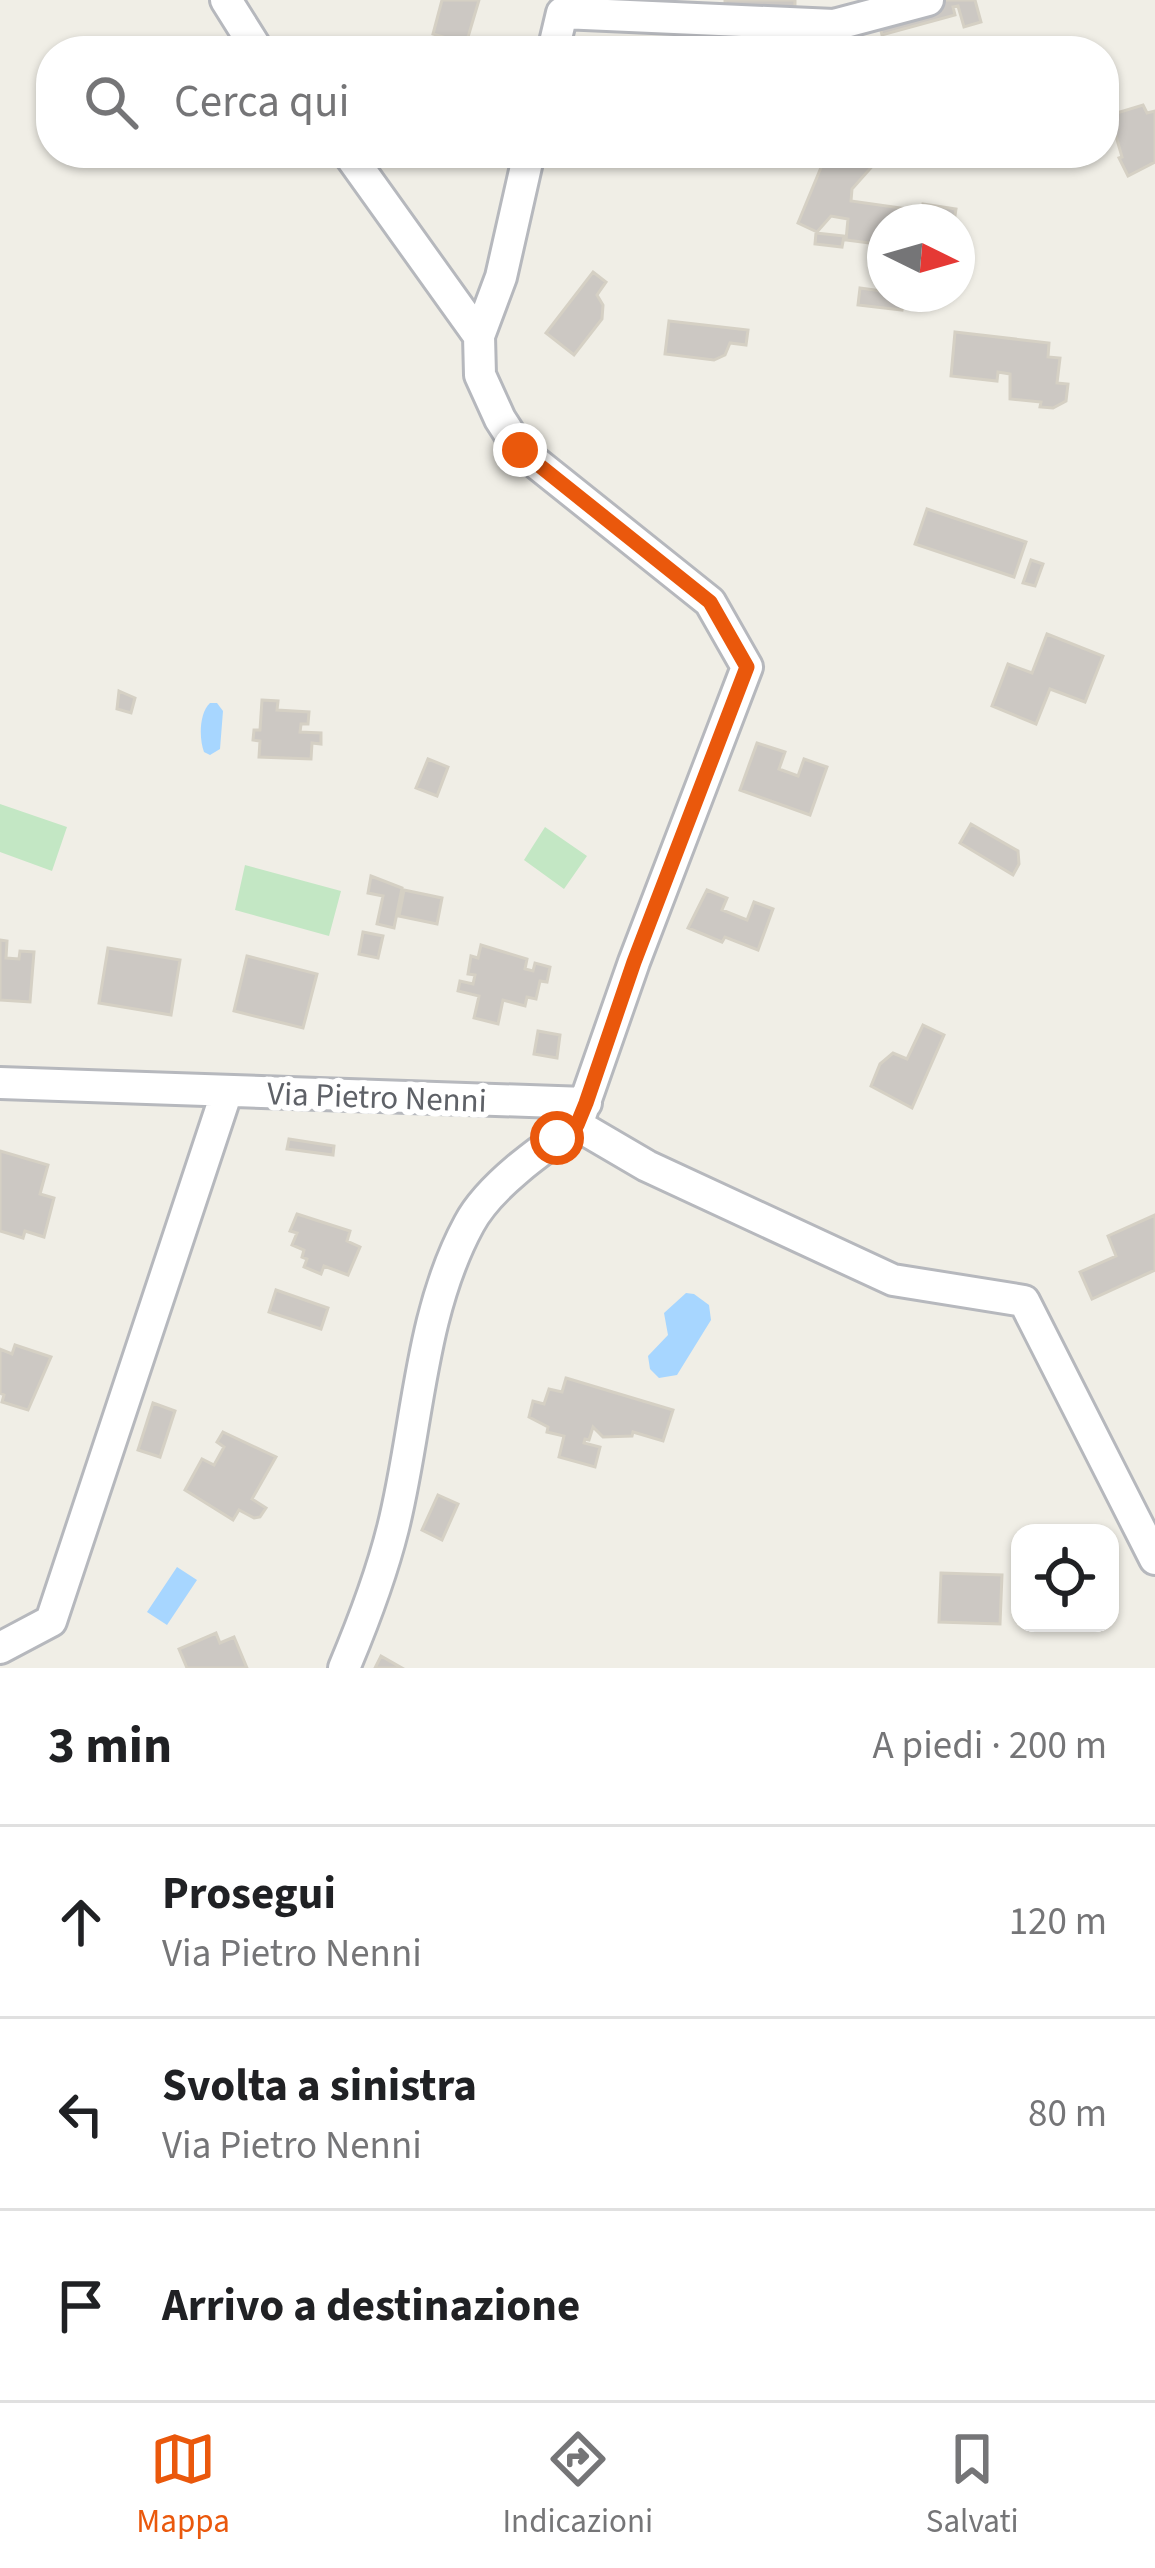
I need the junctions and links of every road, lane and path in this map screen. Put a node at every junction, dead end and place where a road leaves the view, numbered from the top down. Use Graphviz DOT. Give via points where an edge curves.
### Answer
graph roads {
  1 [pos="226,0"];
  2 [pos="928,0"];
  3 [pos="556,7"];
  4 [pos="249,36"];
  5 [pos="358,168"];
  6 [pos="526,168"];
  7 [pos="478,335"];
  8 [pos="0,1083"];
  9 [pos="227,1091"];
  10 [pos="582,1114"];
  11 [pos="1155,1559"];
  12 [pos="0,1648"];
  13 [pos="344,1668"];
  1 -- 4 [label="street"];
  2 -- 3 [label="street" via="834,25"];
  5 -- 7 [label="street"];
  6 -- 7 [label="street" via="501,277"];
  7 -- 10 [label="street" via="480,375 520,450 710,602 747,667"];
  8 -- 9 [label="street"];
  9 -- 10 [label="street, Via Pietro Nenni"];
  9 -- 12 [label="street, Via Pietro Nenni" via="51,1622"];
  10 -- 11 [label="street" via="647,1166 892,1280 1024,1301"];
  10 -- 13 [label="street" via="470,1221 441,1295 393,1529"];
}
